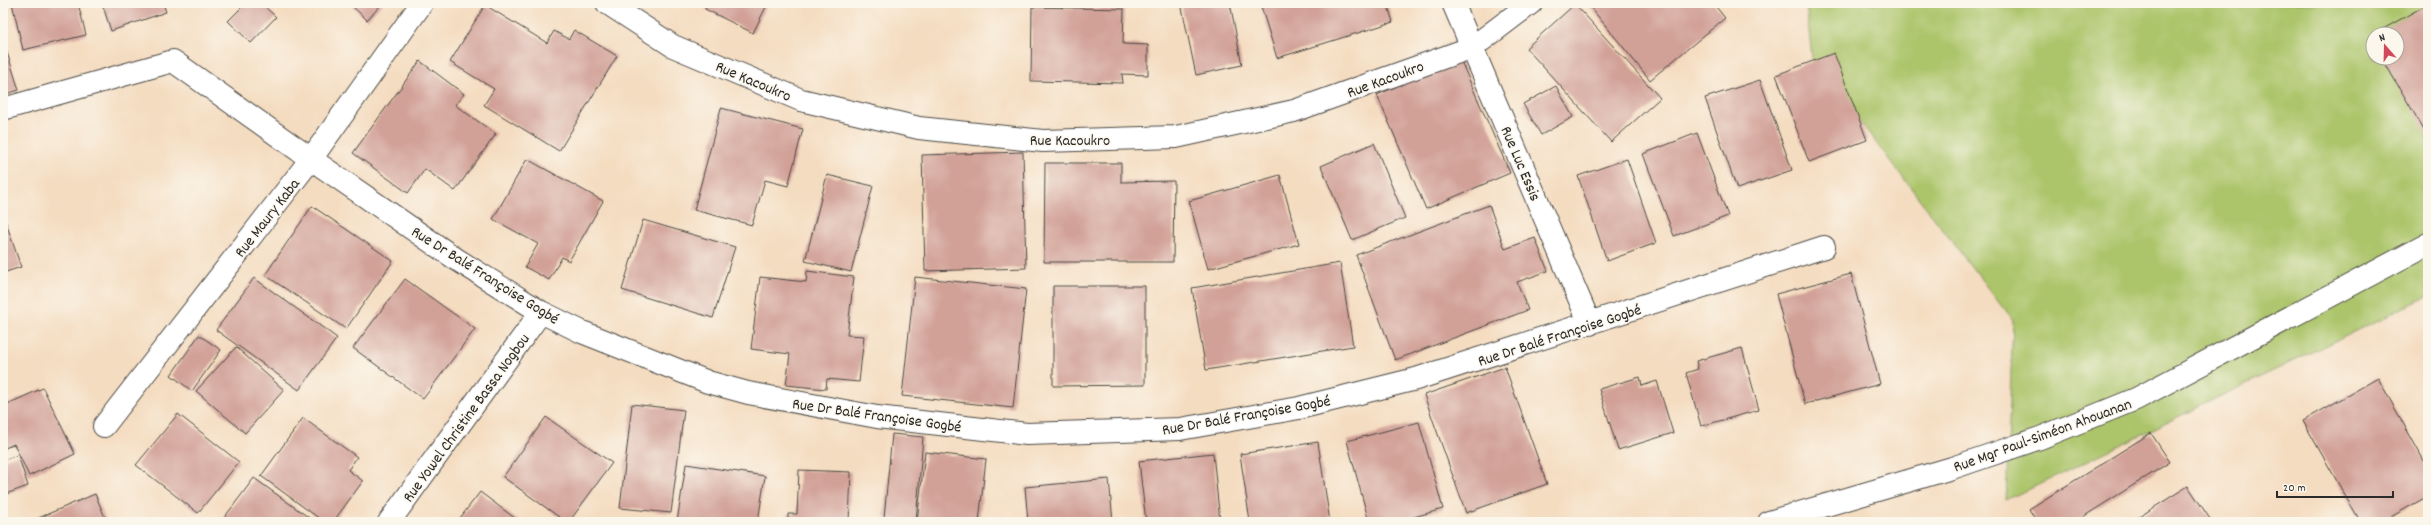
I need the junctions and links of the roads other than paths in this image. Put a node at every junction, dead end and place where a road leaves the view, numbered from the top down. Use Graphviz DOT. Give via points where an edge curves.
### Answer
graph roads {
  1 [pos="422,3"];
  2 [pos="607,3"];
  3 [pos="1453,3"];
  4 [pos="1531,3"];
  5 [pos="1473,46"];
  6 [pos="3,109"];
  7 [pos="311,160"];
  8 [pos="2428,244"];
  9 [pos="1824,247"];
  10 [pos="541,312"];
  11 [pos="1590,324"];
  12 [pos="104,426"];
  13 [pos="389,522"];
  14 [pos="1769,522"];
  1 -- 7 [label="street, Rue Maury Kaba"];
  2 -- 5 [label="street, Rue Kacoukro" via="673,46 802,100 919,128 1043,141 1176,137 1294,111"];
  3 -- 5 [label="street, Rue Luc Essis"];
  4 -- 5 [label="street, Rue Kacoukro"];
  5 -- 11 [label="street, Rue Luc Essis"];
  6 -- 7 [label="street, Rue Dr Balé Françoise Gogbé" via="173,61"];
  7 -- 10 [label="street, Rue Dr Balé Françoise Gogbé" via="456,259"];
  7 -- 12 [label="street, Rue Maury Kaba"];
  8 -- 14 [label="street, Rue Mgr Paul-Siméon Ahouanan" via="2136,399 2025,443 1952,468"];
  9 -- 11 [label="street, Rue Dr Balé Françoise Gogbé"];
  10 -- 11 [label="street, Rue Dr Balé Françoise Gogbé" via="604,341 708,382 748,393 877,417 1027,434 1180,429 1299,408 1416,379"];
  10 -- 13 [label="street, Rue Yowel Christine Bassa Nogbou"];
}
